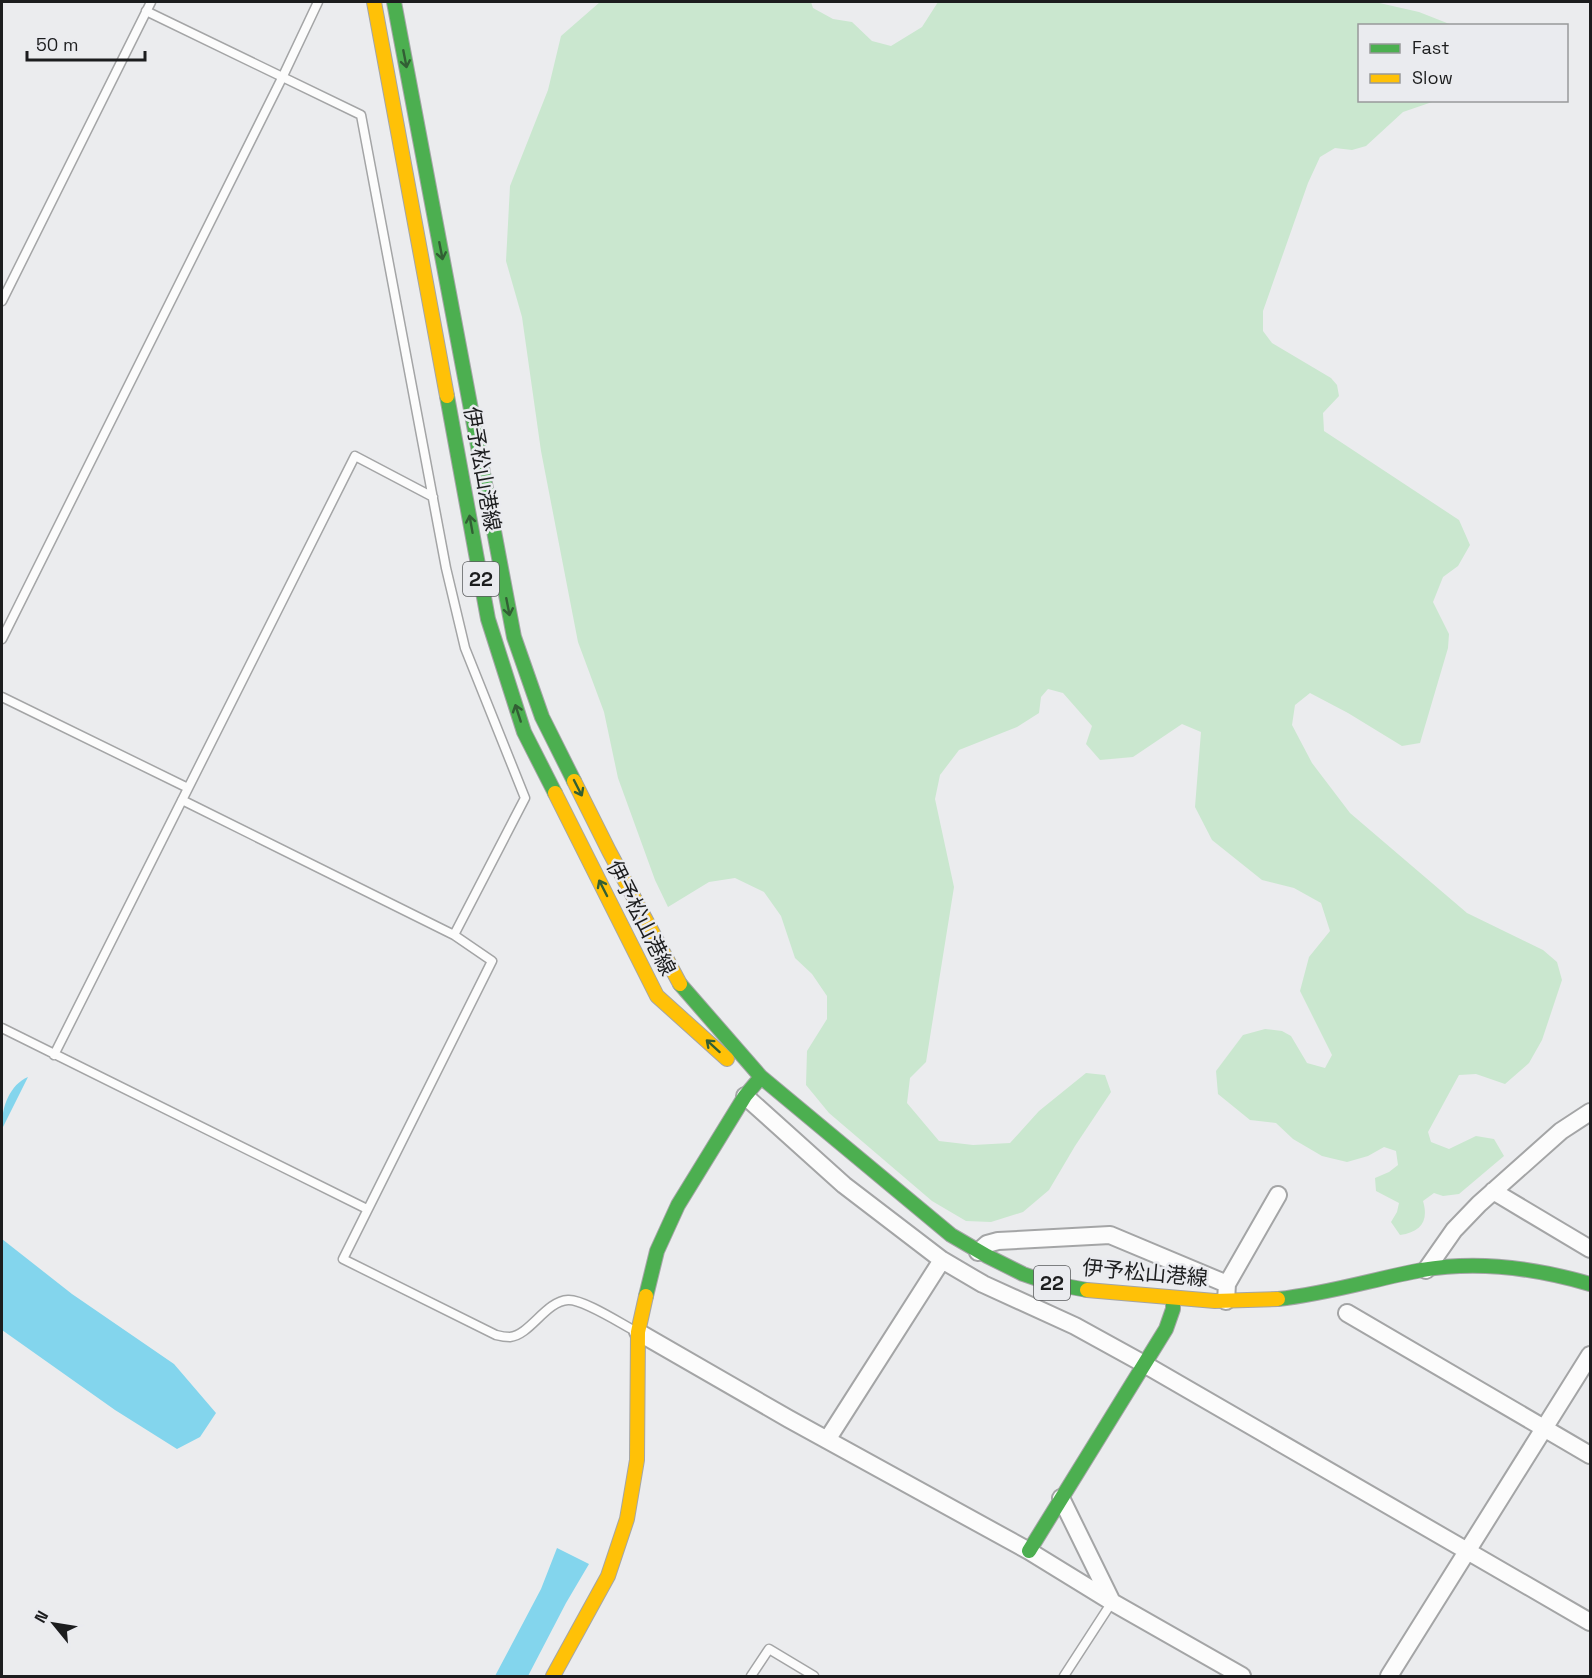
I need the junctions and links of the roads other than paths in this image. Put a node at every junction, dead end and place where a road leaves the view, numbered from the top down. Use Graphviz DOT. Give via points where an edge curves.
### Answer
graph roads {
  1 [pos="151,2"];
  2 [pos="318,2"];
  3 [pos="374,2"];
  4 [pos="394,2"];
  5 [pos="146,11"];
  6 [pos="283,76"];
  7 [pos="2,301"];
  8 [pos="433,497"];
  9 [pos="2,639"];
  10 [pos="2,697"];
  11 [pos="188,788"];
  12 [pos="182,800"];
  13 [pos="454,935"];
  14 [pos="2,1028"];
  15 [pos="54,1055"];
  16 [pos="761,1077"];
  17 [pos="745,1096"];
  18 [pos="1590,1112"];
  19 [pos="1493,1191"];
  20 [pos="1278,1195"];
  21 [pos="367,1209"];
  22 [pos="1590,1249"];
  23 [pos="978,1252"];
  24 [pos="942,1260"];
  25 [pos="1426,1270"];
  26 [pos="1590,1284"];
  27 [pos="1227,1292"];
  28 [pos="1173,1298"];
  29 [pos="1347,1313"];
  30 [pos="638,1332"];
  31 [pos="1590,1355"];
  32 [pos="1144,1364"];
  33 [pos="1545,1429"];
  34 [pos="827,1440"];
  35 [pos="1590,1455"];
  36 [pos="1061,1498"];
  37 [pos="1029,1551"];
  38 [pos="1468,1551"];
  39 [pos="1112,1602"];
  40 [pos="1590,1622"];
  41 [pos="553,1677"];
  42 [pos="751,1677"];
  43 [pos="814,1677"];
  44 [pos="1065,1677"];
  45 [pos="1242,1677"];
  46 [pos="1389,1677"];
  1 -- 5 [label="lane"];
  2 -- 6 [label="lane"];
  16 -- 3 [label="main road, 伊予松山港線 / 22, one-way" via="738,1069 657,996 524,732 488,619"];
  4 -- 16 [label="main road, 伊予松山港線 / 22, one-way" via="514,638 542,717 681,985"];
  5 -- 6 [label="lane"];
  5 -- 7 [label="lane"];
  6 -- 8 [label="lane" via="361,115"];
  6 -- 9 [label="lane"];
  8 -- 11 [label="lane" via="355,456"];
  8 -- 13 [label="lane" via="465,648 525,798"];
  10 -- 11 [label="lane"];
  11 -- 12 [label="lane"];
  12 -- 13 [label="lane"];
  12 -- 15 [label="lane"];
  13 -- 21 [label="lane" via="492,961"];
  14 -- 15 [label="lane"];
  15 -- 21 [label="lane"];
  16 -- 17 [label="main road"];
  16 -- 23 [label="main road, 伊予松山港線 / 22" via="951,1235"];
  17 -- 24 [label="street" via="844,1185"];
  17 -- 30 [label="main road" via="678,1206 657,1251"];
  18 -- 19 [label="street" via="1561,1131"];
  19 -- 22 [label="street"];
  19 -- 25 [label="street" via="1454,1230"];
  20 -- 27 [label="street"];
  21 -- 30 [label="lane" via="342,1259 496,1335 512,1337 558,1302 569,1300"];
  23 -- 27 [label="street" via="987,1244 998,1242 1105,1234 1160,1254"];
  23 -- 28 [label="main road, 伊予松山港線 / 22" via="1021,1273 1081,1290"];
  24 -- 32 [label="street"];
  24 -- 34 [label="street"];
  25 -- 26 [label="main road, 伊予松山港線 / 22" via="1467,1266 1518,1268"];
  25 -- 27 [label="main road, 伊予松山港線 / 22" via="1288,1298"];
  27 -- 28 [label="main road, 伊予松山港線 / 22"];
  28 -- 32 [label="main road" via="1170,1319"];
  29 -- 33 [label="street"];
  30 -- 34 [label="street"];
  30 -- 41 [label="main road" via="637,1460 627,1519 608,1576"];
  31 -- 33 [label="street"];
  32 -- 36 [label="main road"];
  32 -- 38 [label="street"];
  33 -- 35 [label="street"];
  33 -- 38 [label="street"];
  34 -- 37 [label="street"];
  36 -- 37 [label="main road"];
  36 -- 39 [label="street"];
  37 -- 39 [label="street"];
  38 -- 40 [label="street"];
  38 -- 46 [label="street"];
  39 -- 44 [label="lane"];
  39 -- 45 [label="street"];
  42 -- 43 [label="lane" via="769,1648"];
}
